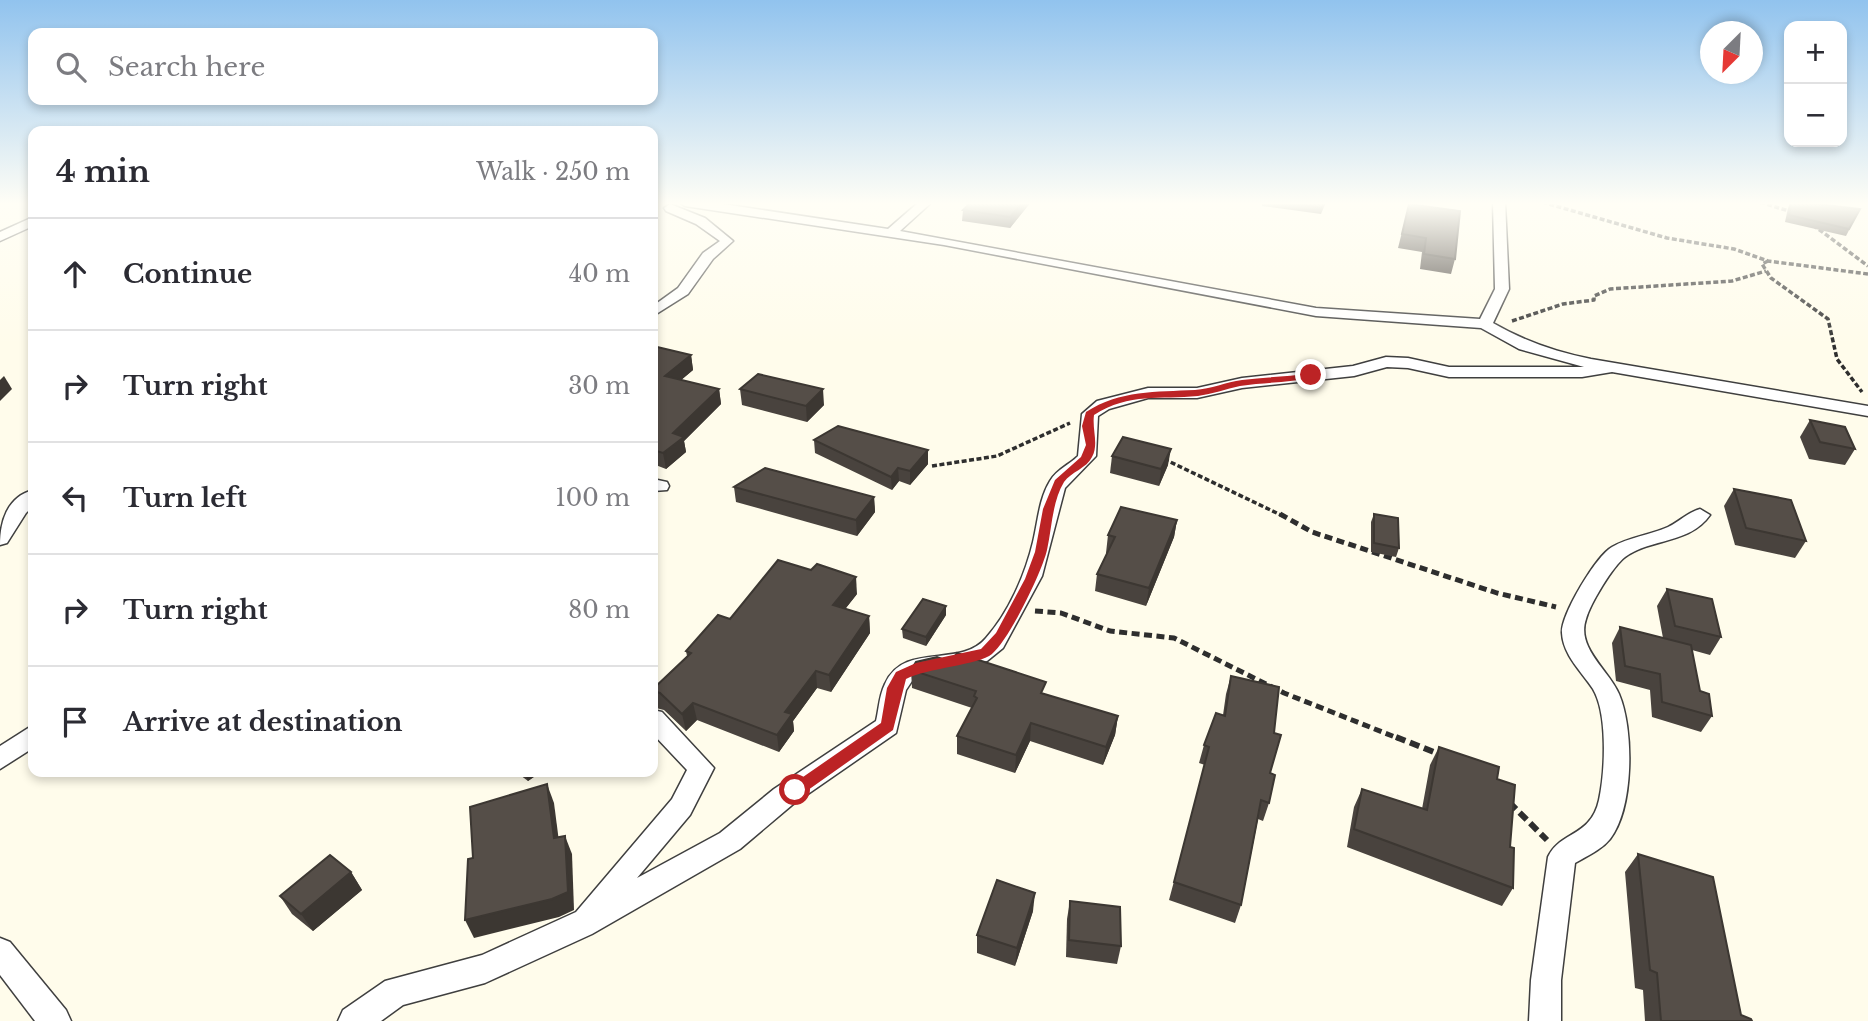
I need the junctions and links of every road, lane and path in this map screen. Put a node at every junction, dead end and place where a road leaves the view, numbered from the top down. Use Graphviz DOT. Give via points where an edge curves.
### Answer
graph roads {
  1 [pos="716,250"];
  2 [pos="994,250"];
  3 [pos="1501,250"];
  4 [pos="1736,250"];
  5 [pos="1849,250"];
  6 [pos="1768,261"];
  7 [pos="1868,266"];
  8 [pos="1766,271"];
  9 [pos="1868,274"];
  10 [pos="658,308"];
  11 [pos="1490,328"];
  12 [pos="1615,367"];
  13 [pos="1845,406"];
  14 [pos="1868,411"];
  15 [pos="1090,414"];
  16 [pos="1155,455"];
  17 [pos="932,466"];
  18 [pos="28,500"];
  19 [pos="1700,516"];
  20 [pos="0,538"];
  21 [pos="1577,615"];
  22 [pos="1008,618"];
  23 [pos="658,724"];
  24 [pos="28,737"];
  25 [pos="1446,758"];
  26 [pos="0,759"];
  27 [pos="1506,799"];
  28 [pos="1562,856"];
  29 [pos="582,923"];
  30 [pos="0,952"];
  31 [pos="55,1021"];
  32 [pos="354,1021"];
  33 [pos="1545,1021"];
  1 -- 10 [label="street" via="683,291"];
  2 -- 11 [label="street" via="1316,312 1396,320 1449,319"];
  3 -- 11 [label="street" via="1502,289"];
  4 -- 6 [label="path"];
  5 -- 7 [label="path"];
  6 -- 8 [label="path" via="1762,264"];
  6 -- 9 [label="path"];
  8 -- 11 [label="path" via="1732,281 1610,289 1587,303 1563,304"];
  8 -- 13 [label="path" via="1828,319 1839,363 1863,395"];
  11 -- 12 [label="street" via="1524,347"];
  12 -- 13 [label="street"];
  12 -- 15 [label="street" via="1582,372 1449,372 1386,362 1354,371 1242,383 1197,393 1147,393 1103,405"];
  13 -- 14 [label="street"];
  15 -- 17 [label="path" via="997,456"];
  15 -- 22 [label="street" via="1091,445 1086,459 1060,480 1031,579"];
  16 -- 21 [label="path" via="1312,532"];
  18 -- 20 [label="street"];
  19 -- 21 [label="street" via="1672,533 1615,554"];
  21 -- 28 [label="street" via="1576,650 1608,695 1615,796 1604,826"];
  22 -- 25 [label="path" via="1049,611 1110,631 1174,638 1284,693"];
  22 -- 29 [label="street" via="1002,635 986,652 916,668 901,676 894,688 887,726 783,797 730,841"];
  23 -- 29 [label="street" via="701,768 681,807"];
  24 -- 26 [label="street"];
  27 -- 28 [label="path"];
  28 -- 33 [label="street" via="1543,993"];
  29 -- 32 [label="street" via="485,969 396,992"];
  30 -- 31 [label="street"];
}
